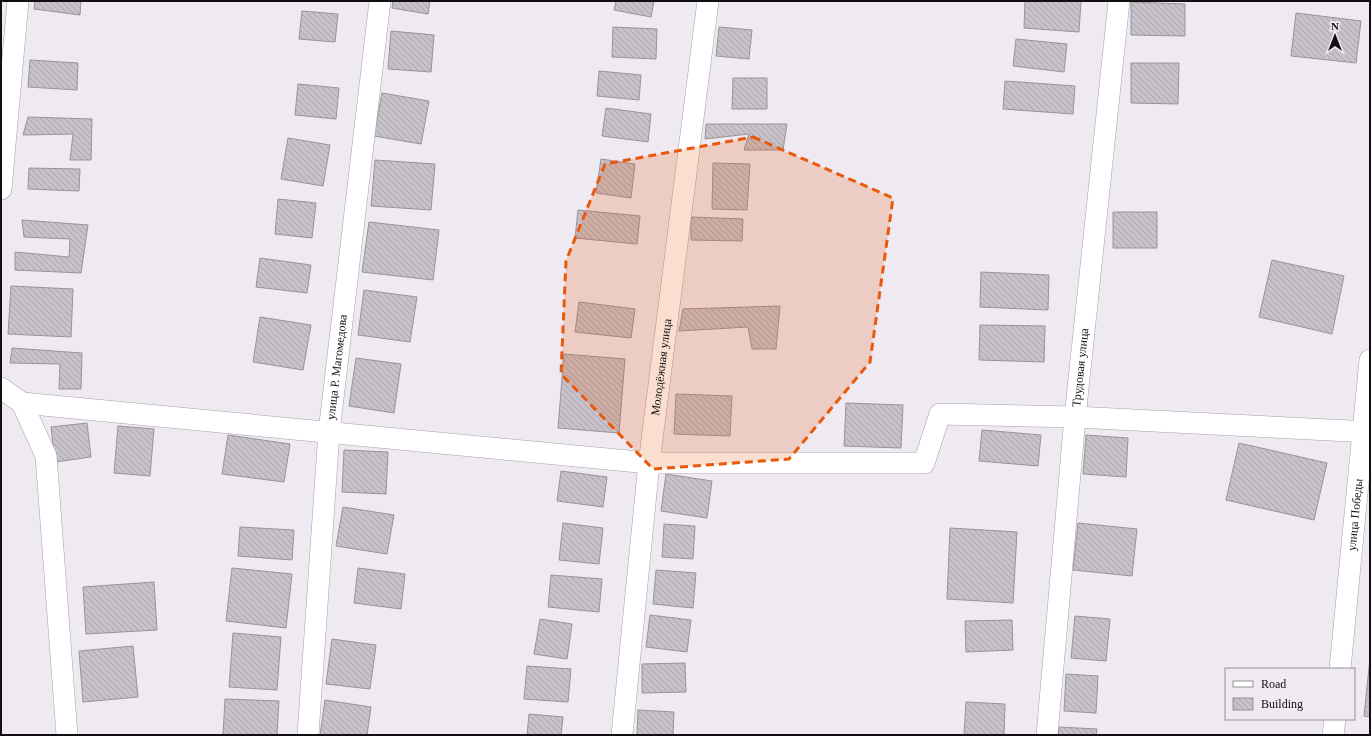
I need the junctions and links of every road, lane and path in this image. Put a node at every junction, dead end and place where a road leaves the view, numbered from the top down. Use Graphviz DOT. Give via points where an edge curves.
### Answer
graph roads {
  1 [pos="18,1"];
  2 [pos="380,1"];
  3 [pos="708,1"];
  4 [pos="1119,1"];
  5 [pos="1,189"];
  6 [pos="1370,360"];
  7 [pos="1,388"];
  8 [pos="22,403"];
  9 [pos="1075,418"];
  10 [pos="1366,431"];
  11 [pos="329,432"];
  12 [pos="650,463"];
  13 [pos="1340,668"];
  14 [pos="1335,720"];
  15 [pos="67,735"];
  16 [pos="308,735"];
  17 [pos="622,735"];
  18 [pos="1047,735"];
  19 [pos="1333,735"];
  1 -- 5 [label="street"];
  2 -- 11 [label="street, улица Р. Магомедова"];
  3 -- 12 [label="street, Молодёжная улица"];
  4 -- 9 [label="street, Трудовая улица"];
  6 -- 10 [label="street, улица Победы"];
  7 -- 8 [label="street"];
  8 -- 11 [label="street"];
  8 -- 15 [label="street" via="46,456"];
  9 -- 10 [label="street"];
  9 -- 12 [label="street" via="940,414 924,463"];
  9 -- 18 [label="street, Трудовая улица"];
  10 -- 13 [label="street, улица Победы"];
  11 -- 12 [label="street"];
  11 -- 16 [label="street, улица Р. Магомедова"];
  12 -- 17 [label="street, Молодёжная улица"];
  14 -- 19 [label="street"];
}
